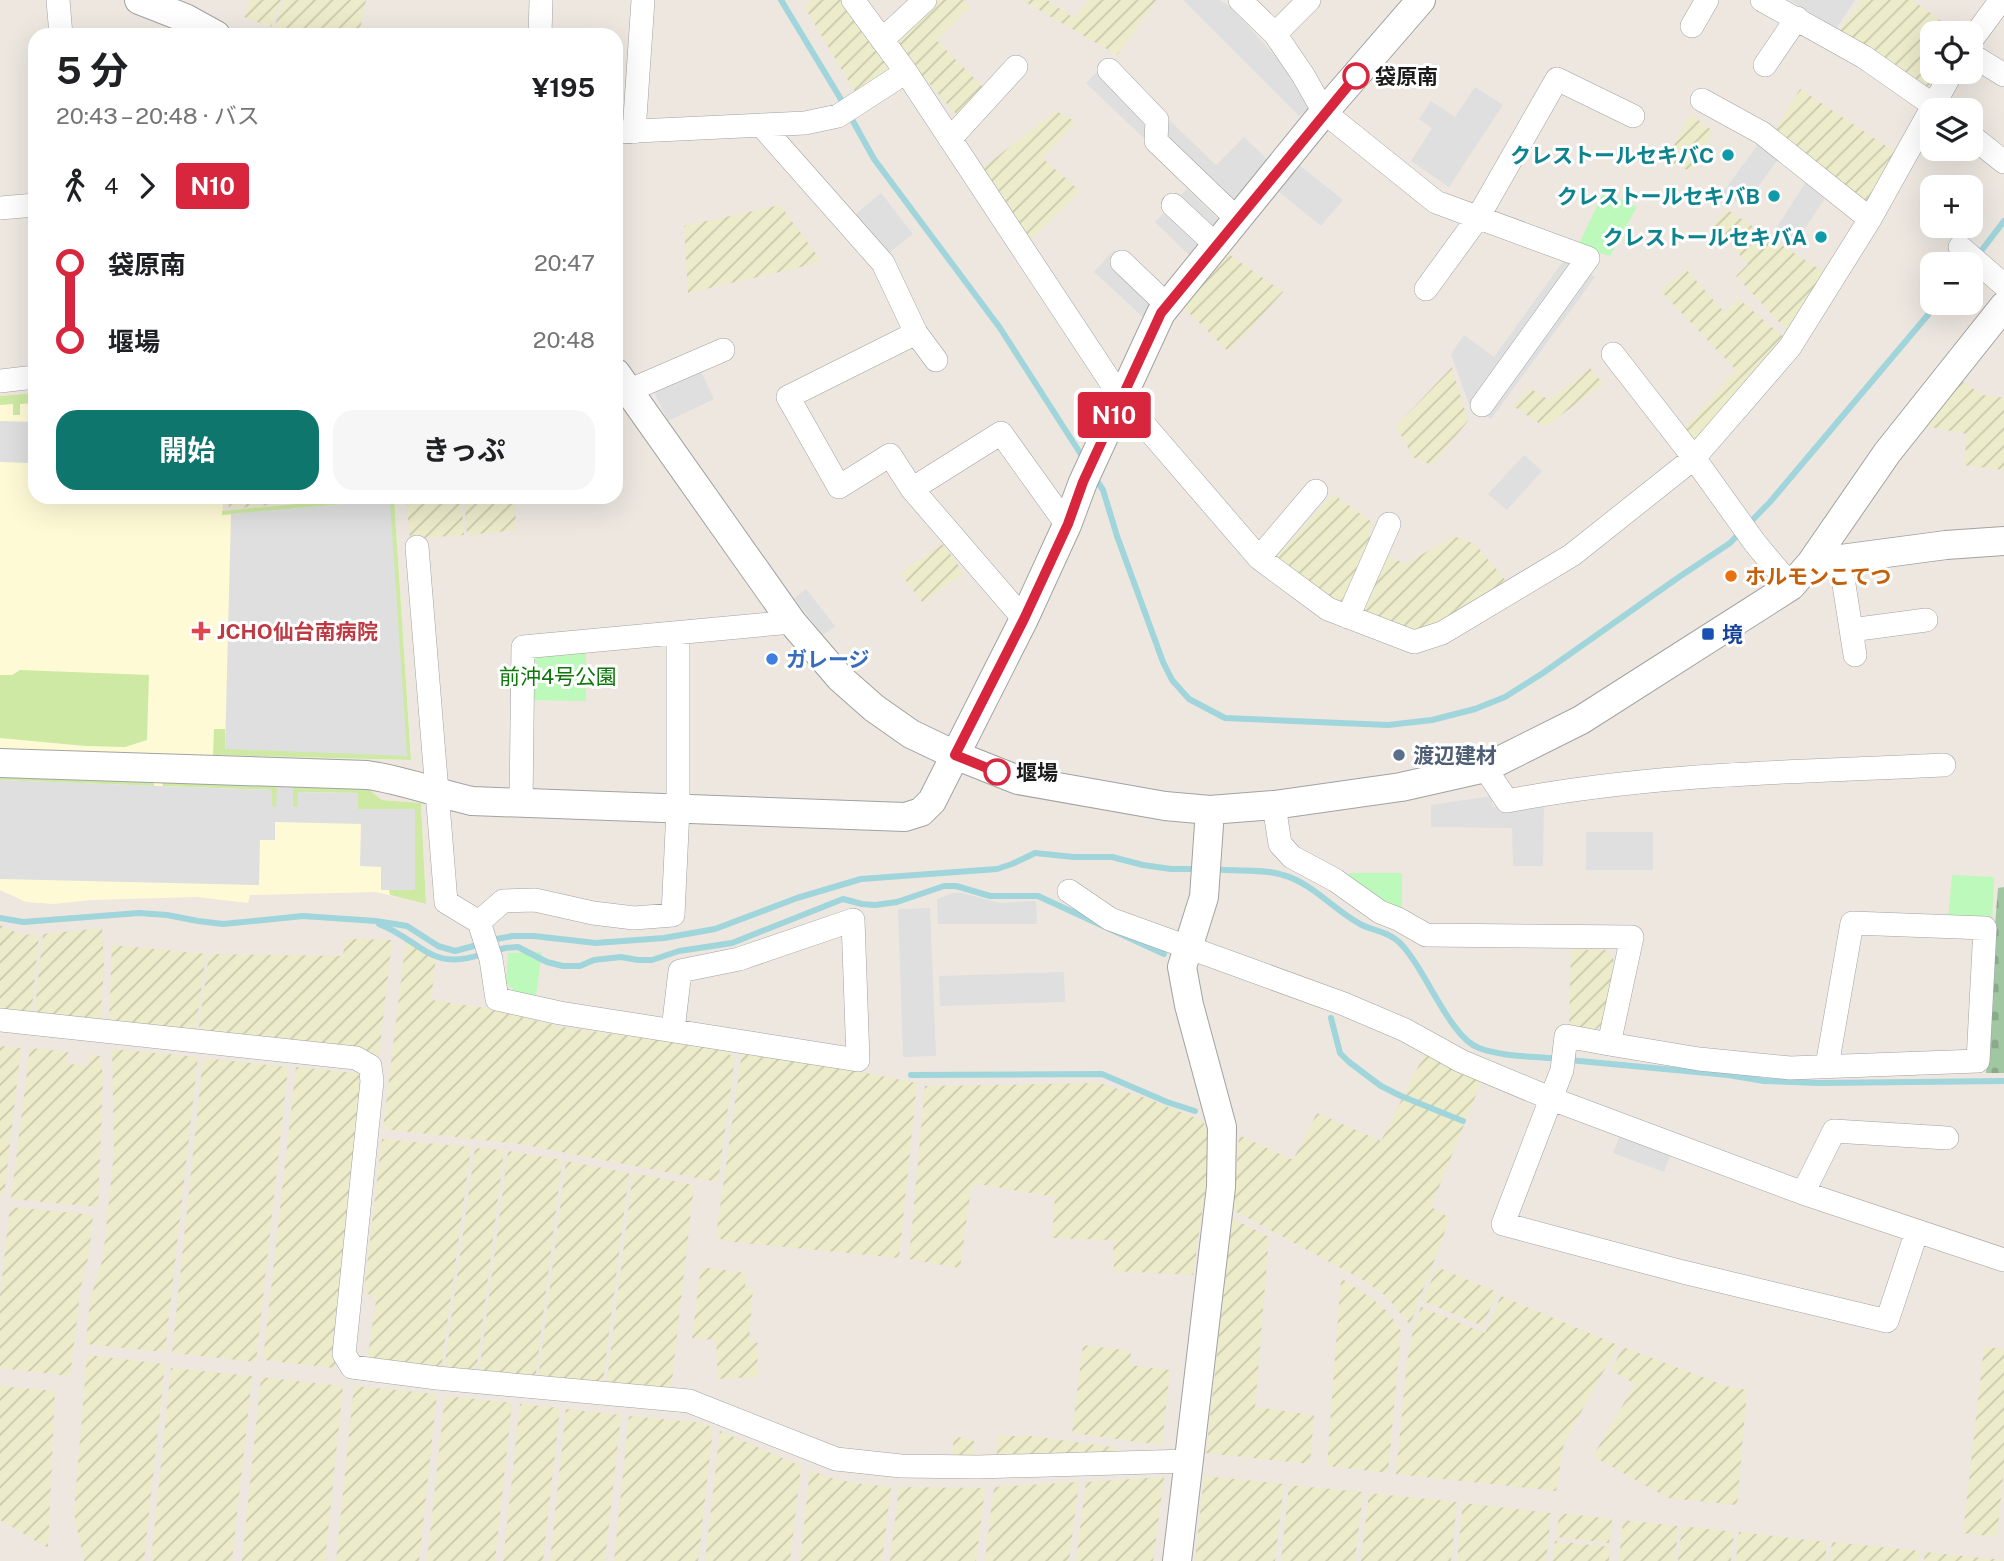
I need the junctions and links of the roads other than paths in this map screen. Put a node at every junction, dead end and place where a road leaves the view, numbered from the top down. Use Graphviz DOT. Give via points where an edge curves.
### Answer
graph roads {
  1 [pos="58,0"];
  2 [pos="139,0"];
  3 [pos="541,0"];
  4 [pos="643,0"];
  5 [pos="853,0"];
  6 [pos="925,0"];
  7 [pos="1240,0"];
  8 [pos="1309,0"];
  9 [pos="1421,0"];
  10 [pos="1707,0"];
  11 [pos="1762,0"];
  12 [pos="2001,0"];
  13 [pos="1797,18"];
  14 [pos="1983,24"];
  15 [pos="1692,26"];
  16 [pos="186,27"];
  17 [pos="60,28"];
  18 [pos="540,28"];
  19 [pos="1275,34"];
  20 [pos="882,40"];
  21 [pos="1983,62"];
  22 [pos="1765,65"];
  23 [pos="1016,67"];
  24 [pos="1109,70"];
  25 [pos="906,72"];
  26 [pos="2004,75"];
  27 [pos="1923,98"];
  28 [pos="1702,100"];
  29 [pos="1324,112"];
  30 [pos="1633,116"];
  31 [pos="761,125"];
  32 [pos="625,132"];
  33 [pos="1920,134"];
  34 [pos="950,139"];
  35 [pos="1983,145"];
  36 [pos="2004,162"];
  37 [pos="1173,205"];
  38 [pos="28,206"];
  39 [pos="0,208"];
  40 [pos="1237,219"];
  41 [pos="1477,219"];
  42 [pos="1870,219"];
  43 [pos="1216,244"];
  44 [pos="1960,247"];
  45 [pos="1122,262"];
  46 [pos="1995,278"];
  47 [pos="1426,289"];
  48 [pos="1167,305"];
  49 [pos="2004,306"];
  50 [pos="916,333"];
  51 [pos="723,350"];
  52 [pos="1613,354"];
  53 [pos="936,360"];
  54 [pos="28,378"];
  55 [pos="0,381"];
  56 [pos="623,382"];
  57 [pos="623,383"];
  58 [pos="1122,398"];
  59 [pos="1482,405"];
  60 [pos="1693,458"];
  61 [pos="912,489"];
  62 [pos="1316,491"];
  63 [pos="1068,524"];
  64 [pos="1389,524"];
  65 [pos="2004,541"];
  66 [pos="417,547"];
  67 [pos="1259,558"];
  68 [pos="1840,559"];
  69 [pos="1811,563"];
  70 [pos="1791,586"];
  71 [pos="1348,617"];
  72 [pos="1024,619"];
  73 [pos="1926,620"];
  74 [pos="792,622"];
  75 [pos="1852,630"];
  76 [pos="678,634"];
  77 [pos="1855,655"];
  78 [pos="955,755"];
  79 [pos="0,763"];
  80 [pos="1944,765"];
  81 [pos="1485,768"];
  82 [pos="437,793"];
  83 [pos="521,803"];
  84 [pos="1274,805"];
  85 [pos="678,808"];
  86 [pos="1210,810"];
  87 [pos="1069,891"];
  88 [pos="480,925"];
  89 [pos="1187,947"];
  90 [pos="0,1020"];
  91 [pos="673,1030"];
  92 [pos="1609,1044"];
  93 [pos="1827,1066"];
  94 [pos="1552,1099"];
  95 [pos="1947,1138"];
  96 [pos="1803,1193"];
  97 [pos="1917,1231"];
  98 [pos="2004,1260"];
  99 [pos="1188,1461"];
  100 [pos="1177,1561"];
  1 -- 17 [label="street"];
  2 -- 16 [label="street"];
  3 -- 18 [label="street"];
  4 -- 32 [label="street"];
  5 -- 20 [label="street"];
  6 -- 20 [label="street"];
  7 -- 19 [label="street"];
  8 -- 19 [label="street"];
  9 -- 29 [label="street"];
  10 -- 15 [label="street"];
  11 -- 13 [label="street"];
  12 -- 14 [label="street"];
  13 -- 22 [label="street"];
  13 -- 27 [label="street"];
  19 -- 29 [label="street"];
  20 -- 25 [label="street"];
  21 -- 26 [label="street"];
  23 -- 34 [label="street"];
  24 -- 40 [label="street" via="1157,120 1156,141"];
  25 -- 31 [label="street" via="838,116"];
  25 -- 34 [label="street"];
  28 -- 42 [label="street" via="1762,133"];
  29 -- 40 [label="street"];
  29 -- 41 [label="street" via="1436,202"];
  30 -- 41 [label="street" via="1558,79"];
  31 -- 32 [label="street"];
  31 -- 50 [label="street" via="883,263"];
  33 -- 42 [label="street"];
  34 -- 58 [label="street"];
  35 -- 36 [label="street"];
  37 -- 43 [label="street"];
  38 -- 39 [label="street"];
  40 -- 43 [label="street"];
  41 -- 47 [label="street"];
  41 -- 59 [label="street" via="1587,258"];
  42 -- 60 [label="street" via="1790,347"];
  43 -- 48 [label="street"];
  44 -- 46 [label="street"];
  45 -- 48 [label="street"];
  48 -- 58 [label="street"];
  49 -- 69 [label="street" via="1887,453"];
  50 -- 53 [label="street"];
  50 -- 61 [label="street" via="788,397 839,487 890,455"];
  51 -- 56 [label="street"];
  52 -- 60 [label="street"];
  54 -- 55 [label="street"];
  57 -- 74 [label="street"];
  58 -- 63 [label="street"];
  58 -- 67 [label="street"];
  60 -- 70 [label="street"];
  60 -- 71 [label="street" via="1573,555 1443,633 1414,642"];
  61 -- 63 [label="street" via="1001,433"];
  61 -- 72 [label="street"];
  62 -- 67 [label="street"];
  63 -- 72 [label="street"];
  64 -- 71 [label="street"];
  65 -- 68 [label="street"];
  66 -- 82 [label="street"];
  67 -- 71 [label="street" via="1328,609"];
  68 -- 69 [label="street"];
  68 -- 75 [label="street"];
  69 -- 70 [label="street"];
  70 -- 81 [label="street" via="1581,720"];
  72 -- 78 [label="street"];
  73 -- 75 [label="street"];
  74 -- 76 [label="street"];
  74 -- 78 [label="street" via="840,678 874,708 911,734"];
  75 -- 77 [label="street"];
  76 -- 83 [label="street" via="523,647"];
  76 -- 85 [label="street"];
  78 -- 85 [label="street" via="932,802 905,817"];
  78 -- 86 [label="street" via="1018,780"];
  79 -- 82 [label="street" via="367,775"];
  80 -- 81 [label="street" via="1684,777 1566,789 1507,801"];
  81 -- 84 [label="street" via="1401,787"];
  82 -- 83 [label="street" via="472,801"];
  82 -- 88 [label="street" via="446,902"];
  83 -- 85 [label="street"];
  84 -- 86 [label="street"];
  84 -- 92 [label="street" via="1280,844 1292,857 1426,935 1632,937"];
  85 -- 88 [label="street" via="673,915 635,918 534,900 503,901"];
  86 -- 89 [label="street" via="1203,897"];
  87 -- 89 [label="street" via="1110,919"];
  88 -- 91 [label="street" via="497,999"];
  89 -- 94 [label="street" via="1344,1004"];
  89 -- 99 [label="street" via="1182,967 1189,1005 1222,1127 1221,1187"];
  90 -- 99 [label="street" via="356,1058 370,1066 344,1354 352,1367 689,1401 836,1459 875,1464 978,1467"];
  91 -- 91 [label="street" via="858,1060 853,920 739,959 680,971"];
  92 -- 93 [label="street" via="1699,1059 1790,1068"];
  92 -- 94 [label="street" via="1566,1036"];
  93 -- 93 [label="street" via="1978,1061 1985,928 1852,923"];
  94 -- 96 [label="street"];
  94 -- 97 [label="street" via="1503,1224 1887,1321"];
  95 -- 96 [label="street" via="1834,1131"];
  96 -- 97 [label="street"];
  97 -- 98 [label="street"];
  99 -- 100 [label="street"];
}
